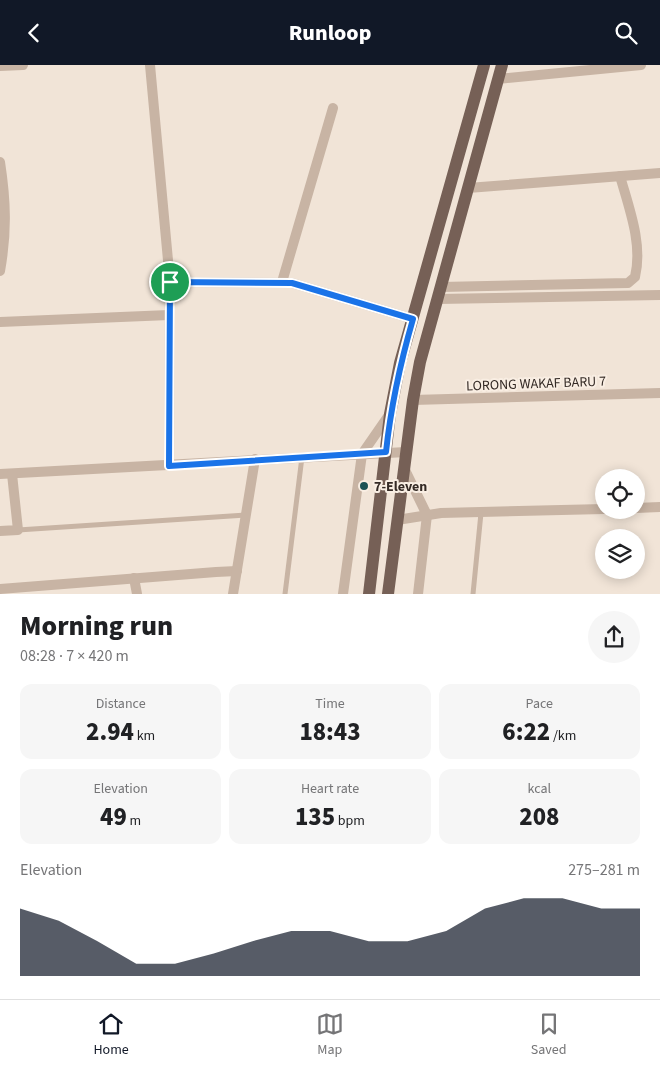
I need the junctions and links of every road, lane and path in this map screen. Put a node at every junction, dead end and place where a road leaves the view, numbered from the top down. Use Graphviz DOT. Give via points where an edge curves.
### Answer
graph roads {
  1 [pos="0,65"];
  2 [pos="23,65"];
  3 [pos="150,65"];
  4 [pos="484,65"];
  5 [pos="502,65"];
  6 [pos="641,65"];
  7 [pos="498,79"];
  8 [pos="333,108"];
  9 [pos="0,161"];
  10 [pos="660,173"];
  11 [pos="620,176"];
  12 [pos="1,180"];
  13 [pos="468,188"];
  14 [pos="1,259"];
  15 [pos="0,271"];
  16 [pos="170,282"];
  17 [pos="282,283"];
  18 [pos="439,293"];
  19 [pos="660,295"];
  20 [pos="169,315"];
  21 [pos="413,319"];
  22 [pos="0,321"];
  23 [pos="660,393"];
  24 [pos="413,400"];
  25 [pos="390,414"];
  26 [pos="386,452"];
  27 [pos="406,452"];
  28 [pos="362,454"];
  29 [pos="302,457"];
  30 [pos="254,459"];
  31 [pos="169,466"];
  32 [pos="404,469"];
  33 [pos="12,473"];
  34 [pos="0,474"];
  35 [pos="660,507"];
  36 [pos="645,508"];
  37 [pos="595,509"];
  38 [pos="481,513"];
  39 [pos="246,515"];
  40 [pos="427,515"];
  41 [pos="397,520"];
  42 [pos="18,530"];
  43 [pos="0,531"];
  44 [pos="237,571"];
  45 [pos="134,578"];
  46 [pos="0,589"];
  47 [pos="137,594"];
  48 [pos="233,594"];
  49 [pos="285,594"];
  50 [pos="343,594"];
  51 [pos="369,594"];
  52 [pos="388,594"];
  53 [pos="418,594"];
  54 [pos="473,594"];
  1 -- 2 [label="street"];
  3 -- 16 [label="street"];
  4 -- 21 [label="main road"];
  5 -- 7 [label="main road"];
  6 -- 7 [label="street"];
  7 -- 13 [label="main road"];
  8 -- 17 [label="street"];
  9 -- 12 [label="street"];
  10 -- 11 [label="street"];
  11 -- 13 [label="street"];
  11 -- 18 [label="street" via="635,231 638,267 635,277 628,283"];
  12 -- 14 [label="street" via="6,231"];
  13 -- 18 [label="main road"];
  14 -- 15 [label="street"];
  16 -- 17 [label="street"];
  16 -- 20 [label="street"];
  17 -- 21 [label="street"];
  18 -- 19 [label="street"];
  18 -- 24 [label="main road"];
  20 -- 22 [label="street"];
  20 -- 31 [label="street"];
  21 -- 25 [label="main road"];
  23 -- 24 [label="street, LORONG WAKAF BARU 7"];
  24 -- 27 [label="main road"];
  25 -- 26 [label="main road"];
  25 -- 28 [label="street"];
  26 -- 27 [label="street"];
  26 -- 28 [label="street"];
  26 -- 51 [label="main road"];
  27 -- 32 [label="main road"];
  28 -- 29 [label="street"];
  28 -- 50 [label="street"];
  29 -- 30 [label="street"];
  29 -- 49 [label="lane"];
  30 -- 31 [label="street"];
  30 -- 39 [label="street"];
  31 -- 33 [label="street"];
  32 -- 40 [label="street"];
  32 -- 41 [label="main road"];
  33 -- 34 [label="street"];
  33 -- 42 [label="street"];
  35 -- 36 [label="street"];
  37 -- 38 [label="street"];
  38 -- 40 [label="street"];
  38 -- 54 [label="lane"];
  39 -- 42 [label="lane"];
  39 -- 44 [label="street"];
  40 -- 41 [label="street"];
  40 -- 53 [label="street"];
  41 -- 52 [label="main road"];
  42 -- 43 [label="street"];
  44 -- 45 [label="street"];
  44 -- 48 [label="street"];
  45 -- 46 [label="street"];
  45 -- 47 [label="street"];
}
